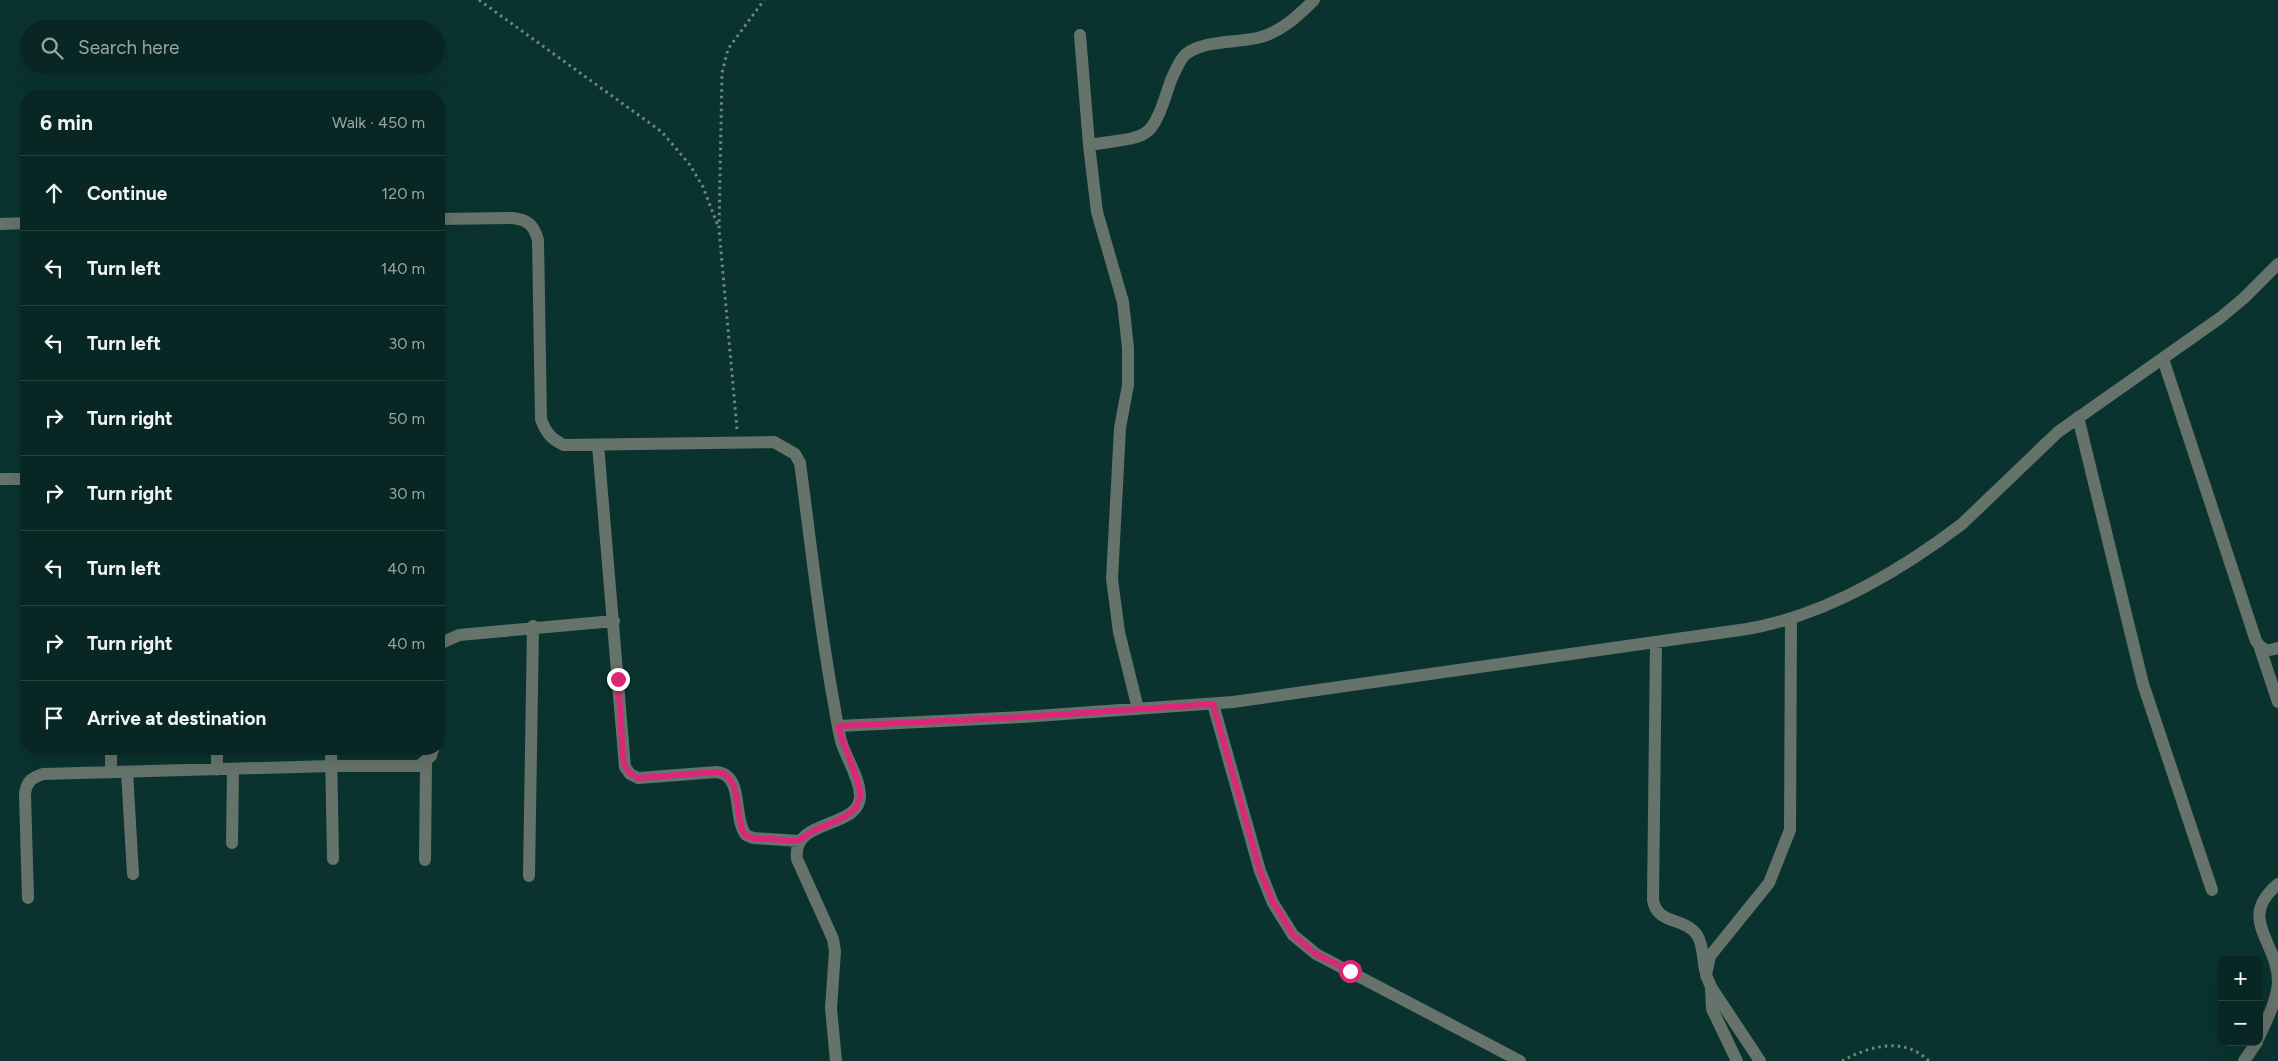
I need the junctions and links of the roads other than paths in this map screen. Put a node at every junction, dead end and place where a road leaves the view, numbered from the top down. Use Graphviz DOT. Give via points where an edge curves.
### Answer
graph roads {
  1 [pos="1314,0"];
  2 [pos="1080,35"];
  3 [pos="1089,145"];
  4 [pos="445,219"];
  5 [pos="20,223"];
  6 [pos="0,224"];
  7 [pos="2278,264"];
  8 [pos="2163,359"];
  9 [pos="2078,418"];
  10 [pos="598,445"];
  11 [pos="0,479"];
  12 [pos="20,480"];
  13 [pos="1791,620"];
  14 [pos="614,621"];
  15 [pos="533,626"];
  16 [pos="445,641"];
  17 [pos="1656,642"];
  18 [pos="2260,648"];
  19 [pos="2278,648"];
  20 [pos="2278,702"];
  21 [pos="1213,704"];
  22 [pos="1138,709"];
  23 [pos="838,726"];
  24 [pos="111,755"];
  25 [pos="217,755"];
  26 [pos="331,755"];
  27 [pos="431,755"];
  28 [pos="426,762"];
  29 [pos="331,766"];
  30 [pos="218,770"];
  31 [pos="233,770"];
  32 [pos="127,772"];
  33 [pos="111,773"];
  34 [pos="799,841"];
  35 [pos="232,843"];
  36 [pos="333,859"];
  37 [pos="425,860"];
  38 [pos="133,874"];
  39 [pos="530,876"];
  40 [pos="2278,884"];
  41 [pos="2212,890"];
  42 [pos="28,898"];
  43 [pos="1709,981"];
  44 [pos="2278,1020"];
  45 [pos="2263,1030"];
  46 [pos="2263,1036"];
  47 [pos="2255,1046"];
  48 [pos="836,1061"];
  49 [pos="1520,1061"];
  50 [pos="1737,1061"];
  51 [pos="1760,1061"];
  52 [pos="2244,1061"];
  1 -- 3 [label="street" via="1272,34 1205,46 1185,55 1178,65 1159,118 1147,134"];
  2 -- 3 [label="street"];
  3 -- 22 [label="street" via="1099,222 1123,302 1128,348 1128,385 1120,428 1112,578 1119,632"];
  4 -- 10 [label="street" via="513,218 525,220 534,228 538,240 541,420 553,440 564,445"];
  5 -- 6 [label="street"];
  7 -- 8 [label="street" via="2244,298"];
  8 -- 9 [label="street"];
  8 -- 18 [label="street"];
  9 -- 13 [label="street" via="2044,444 1945,537 1846,596"];
  9 -- 41 [label="street" via="2143,684"];
  10 -- 14 [label="street"];
  10 -- 23 [label="street" via="774,442 796,454 800,463"];
  11 -- 12 [label="street"];
  13 -- 17 [label="street"];
  13 -- 43 [label="street" via="1790,830 1769,883 1713,952 1708,962"];
  14 -- 15 [label="street"];
  14 -- 34 [label="street" via="623,758 630,774 638,778 726,773 731,779 746,836"];
  15 -- 16 [label="street" via="459,634"];
  15 -- 39 [label="street"];
  17 -- 21 [label="street"];
  17 -- 43 [label="street" via="1652,900 1662,916 1696,932"];
  18 -- 19 [label="street" via="2267,651"];
  18 -- 20 [label="street"];
  21 -- 22 [label="street"];
  21 -- 49 [label="street" via="1260,871 1273,902 1293,935 1316,954"];
  22 -- 23 [label="street"];
  23 -- 34 [label="street" via="860,797 848,815 806,834"];
  24 -- 33 [label="street"];
  25 -- 30 [label="street"];
  26 -- 29 [label="street"];
  27 -- 28 [label="street"];
  28 -- 29 [label="street" via="418,766"];
  28 -- 37 [label="street"];
  29 -- 31 [label="street"];
  29 -- 36 [label="street"];
  30 -- 31 [label="street"];
  30 -- 32 [label="street"];
  31 -- 35 [label="street"];
  32 -- 33 [label="street"];
  32 -- 38 [label="street"];
  33 -- 42 [label="street" via="42,774 26,784"];
  34 -- 48 [label="street" via="797,858 833,939 831,1008"];
  40 -- 45 [label="street" via="2262,900 2259,910 2259,922 2272,951 2278,983"];
  43 -- 50 [label="street" via="1712,1010"];
  43 -- 51 [label="street"];
  44 -- 46 [label="street"];
  47 -- 52 [label="street"];
}
